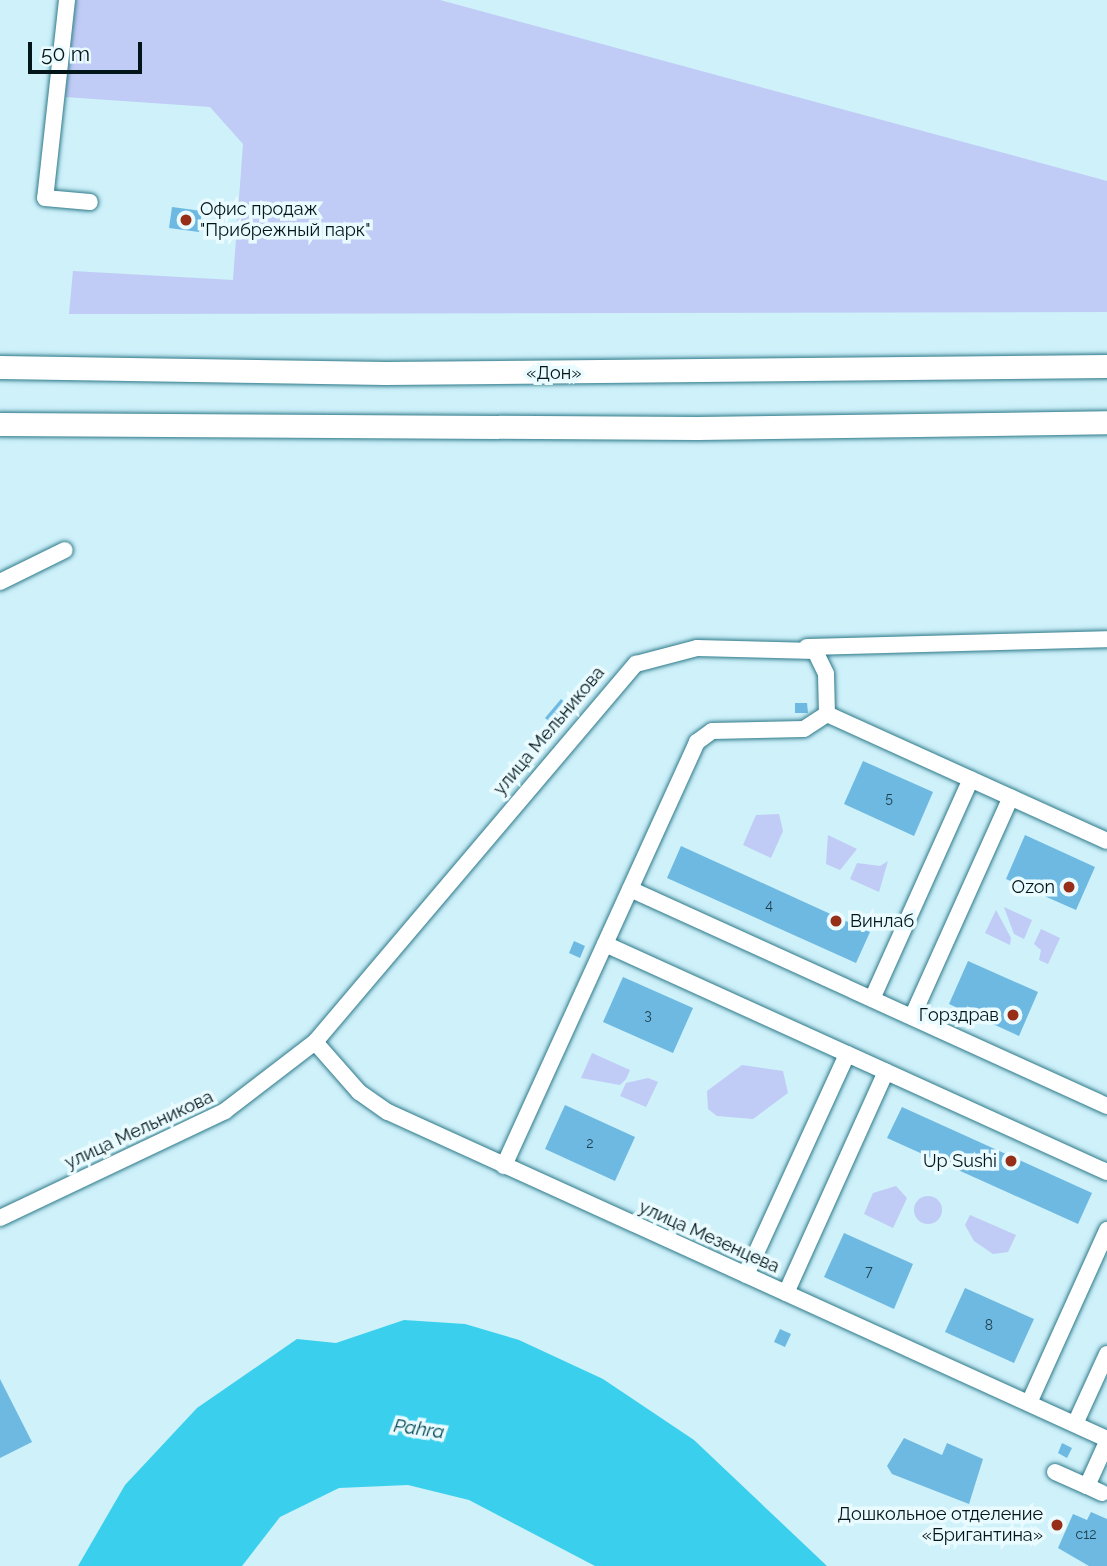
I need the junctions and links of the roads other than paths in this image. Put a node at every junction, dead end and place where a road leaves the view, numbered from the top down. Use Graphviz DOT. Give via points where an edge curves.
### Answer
graph roads {
  1 [pos="67,0"];
  2 [pos="90,202"];
  3 [pos="1107,366"];
  4 [pos="0,367"];
  5 [pos="1107,422"];
  6 [pos="0,424"];
  7 [pos="65,550"];
  8 [pos="0,582"];
  9 [pos="1107,639"];
  10 [pos="801,647"];
  11 [pos="827,714"];
  12 [pos="971,779"];
  13 [pos="1012,797"];
  14 [pos="1107,841"];
  15 [pos="630,889"];
  16 [pos="605,944"];
  17 [pos="872,999"];
  18 [pos="912,1017"];
  19 [pos="315,1042"];
  20 [pos="847,1054"];
  21 [pos="886,1072"];
  22 [pos="1107,1106"];
  23 [pos="504,1166"];
  24 [pos="1107,1172"];
  25 [pos="0,1218"];
  26 [pos="1107,1230"];
  27 [pos="746,1275"];
  28 [pos="786,1293"];
  29 [pos="1107,1354"];
  30 [pos="1029,1403"];
  31 [pos="1075,1424"];
  32 [pos="1107,1440"];
  33 [pos="1055,1472"];
  1 -- 2 [label="street" via="45,198"];
  3 -- 4 [label="highway, «Дон»" via="412,373"];
  5 -- 6 [label="highway" via="628,428"];
  7 -- 8 [label="street"];
  9 -- 10 [label="street, улица Мельникова"];
  10 -- 11 [label="street" via="824,661"];
  10 -- 19 [label="street, улица Мельникова" via="675,650 621,676"];
  11 -- 12 [label="street"];
  11 -- 15 [label="street" via="804,729 701,736"];
  12 -- 13 [label="street"];
  12 -- 17 [label="street"];
  13 -- 14 [label="street"];
  13 -- 18 [label="street"];
  15 -- 16 [label="street"];
  15 -- 17 [label="street"];
  16 -- 20 [label="street"];
  16 -- 23 [label="street"];
  17 -- 18 [label="street"];
  18 -- 22 [label="street"];
  19 -- 23 [label="street, улица Мезенцева" via="372,1102"];
  19 -- 25 [label="street, улица Мельникова" via="225,1111"];
  20 -- 21 [label="street"];
  20 -- 27 [label="street"];
  21 -- 24 [label="street"];
  21 -- 28 [label="street"];
  23 -- 27 [label="street, улица Мезенцева"];
  26 -- 30 [label="street"];
  27 -- 28 [label="street, улица Мезенцева"];
  28 -- 30 [label="street, улица Мезенцева"];
  29 -- 31 [label="street"];
  30 -- 31 [label="street, улица Мезенцева"];
  31 -- 32 [label="street, улица Мезенцева"];
  32 -- 33 [label="street" via="1094,1490"];
}
